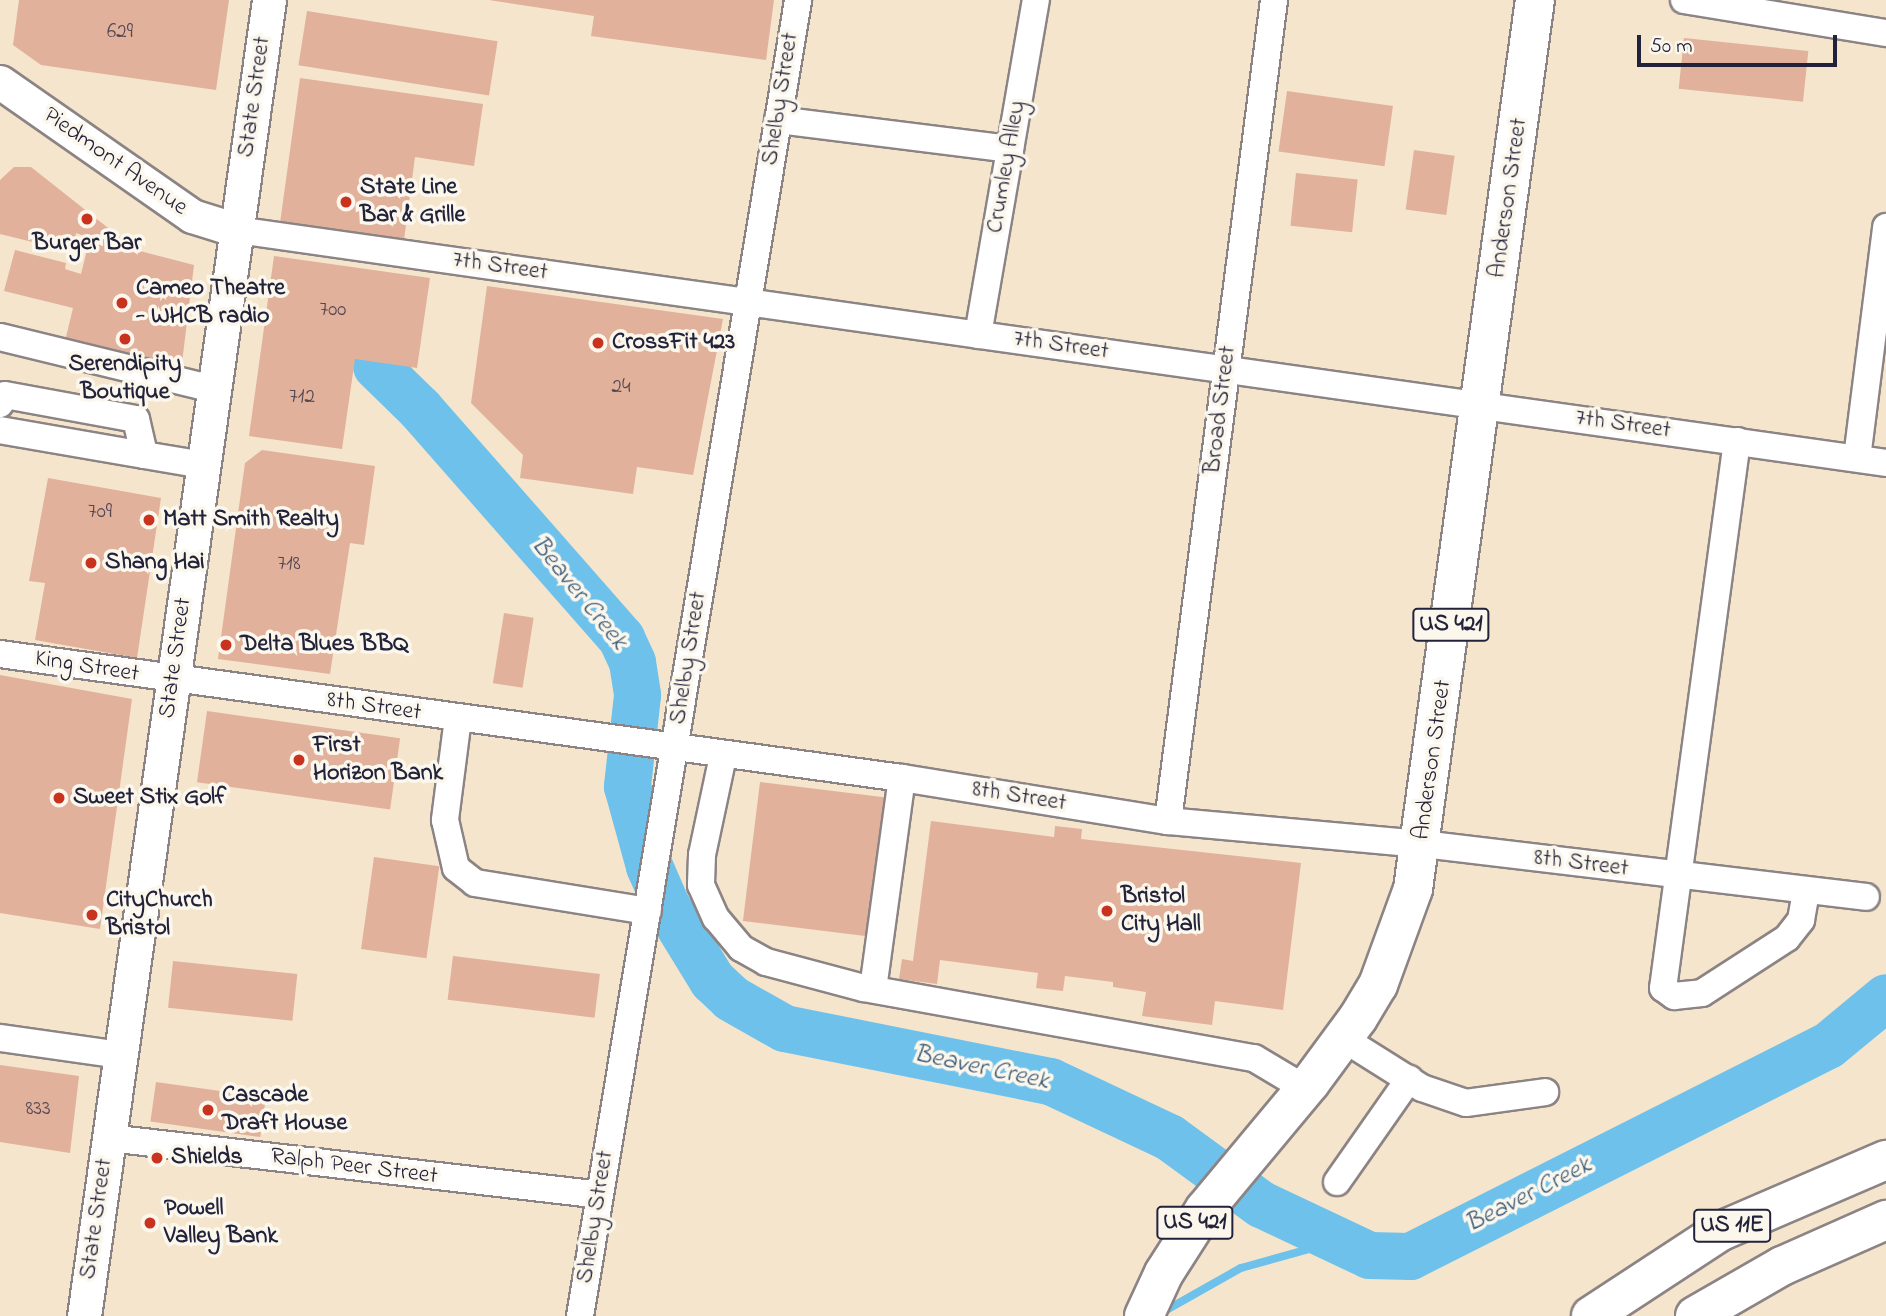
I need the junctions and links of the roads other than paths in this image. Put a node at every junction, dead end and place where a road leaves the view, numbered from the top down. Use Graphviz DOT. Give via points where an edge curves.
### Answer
graph roads {
  1 [pos="269,0"];
  2 [pos="798,0"];
  3 [pos="1036,0"];
  4 [pos="1274,0"];
  5 [pos="1535,0"];
  6 [pos="1684,0"];
  7 [pos="1886,33"];
  8 [pos="0,82"];
  9 [pos="778,120"];
  10 [pos="1010,149"];
  11 [pos="1886,227"];
  12 [pos="237,230"];
  13 [pos="748,302"];
  14 [pos="978,335"];
  15 [pos="0,337"];
  16 [pos="1227,370"];
  17 [pos="214,388"];
  18 [pos="0,404"];
  19 [pos="1481,405"];
  20 [pos="0,430"];
  21 [pos="1737,441"];
  22 [pos="144,455"];
  23 [pos="1857,458"];
  24 [pos="1886,463"];
  25 [pos="204,465"];
  26 [pos="0,653"];
  27 [pos="173,680"];
  28 [pos="458,718"];
  29 [pos="664,748"];
  30 [pos="723,755"];
  31 [pos="902,778"];
  32 [pos="1168,821"];
  33 [pos="1422,844"];
  34 [pos="655,859"];
  35 [pos="700,869"];
  36 [pos="1679,876"];
  37 [pos="1806,891"];
  38 [pos="1866,897"];
  39 [pos="648,911"];
  40 [pos="873,989"];
  41 [pos="0,1038"];
  42 [pos="1345,1039"];
  43 [pos="121,1055"];
  44 [pos="1409,1079"];
  45 [pos="1306,1089"];
  46 [pos="1545,1092"];
  47 [pos="109,1139"];
  48 [pos="1886,1160"];
  49 [pos="1337,1182"];
  50 [pos="600,1195"];
  51 [pos="1886,1220"];
  52 [pos="1739,1304"];
  53 [pos="84,1316"];
  54 [pos="580,1316"];
  55 [pos="1144,1316"];
  56 [pos="1591,1316"];
  57 [pos="1695,1316"];
  1 -- 12 [label="main road, State Street"];
  2 -- 9 [label="street, Shelby Street"];
  3 -- 10 [label="street, Crumley Alley"];
  4 -- 16 [label="street, Broad Street"];
  5 -- 19 [label="highway, Anderson Street / US 421"];
  6 -- 7 [label="street"];
  8 -- 12 [label="main road, Piedmont Avenue" via="192,216"];
  9 -- 10 [label="street"];
  9 -- 13 [label="street, Shelby Street"];
  10 -- 14 [label="street, Crumley Alley"];
  11 -- 23 [label="street"];
  12 -- 13 [label="street, 7th Street"];
  12 -- 17 [label="main road, State Street"];
  13 -- 14 [label="street, 7th Street"];
  13 -- 29 [label="street, Shelby Street"];
  14 -- 16 [label="street, 7th Street"];
  15 -- 17 [label="street"];
  16 -- 19 [label="street, 7th Street"];
  16 -- 32 [label="street, Broad Street"];
  17 -- 25 [label="main road, State Street"];
  18 -- 22 [label="street" via="5,395 136,419"];
  19 -- 21 [label="street, 7th Street"];
  19 -- 33 [label="highway, Anderson Street / US 421"];
  20 -- 22 [label="street"];
  21 -- 23 [label="street, 7th Street"];
  21 -- 36 [label="street"];
  22 -- 25 [label="street"];
  23 -- 24 [label="street, 7th Street"];
  25 -- 27 [label="main road, State Street"];
  26 -- 27 [label="street, King Street"];
  27 -- 28 [label="street, 8th Street"];
  27 -- 43 [label="main road, State Street"];
  28 -- 29 [label="street, 8th Street"];
  28 -- 39 [label="street" via="444,820 456,868 475,883"];
  29 -- 30 [label="street, 8th Street"];
  29 -- 34 [label="street, Shelby Street"];
  30 -- 31 [label="street, 8th Street"];
  30 -- 35 [label="street"];
  31 -- 32 [label="street, 8th Street"];
  31 -- 40 [label="street"];
  32 -- 33 [label="street, 8th Street"];
  33 -- 36 [label="street, 8th Street"];
  33 -- 42 [label="highway, Anderson Street / US 421" via="1413,889 1388,959"];
  34 -- 35 [label="street"];
  34 -- 39 [label="street, Shelby Street"];
  35 -- 40 [label="street" via="701,885 716,918 741,948 766,962"];
  36 -- 37 [label="street, 8th Street"];
  36 -- 37 [label="street" via="1662,973 1663,988 1674,996 1702,993 1787,937 1801,920"];
  37 -- 38 [label="street, 8th Street"];
  39 -- 50 [label="street, Shelby Street"];
  40 -- 45 [label="street" via="1254,1058"];
  41 -- 43 [label="street"];
  42 -- 44 [label="street"];
  42 -- 45 [label="highway, Anderson Street / US 421"];
  43 -- 47 [label="main road, State Street"];
  44 -- 46 [label="street" via="1466,1103"];
  44 -- 49 [label="street"];
  45 -- 55 [label="highway, Anderson Street / US 421" via="1181,1242"];
  47 -- 50 [label="street, Ralph Peer Street"];
  47 -- 53 [label="main road, State Street"];
  48 -- 56 [label="highway, US 11E" via="1721,1231"];
  50 -- 54 [label="street, Shelby Street"];
  51 -- 52 [label="highway, US 11E" via="1843,1236"];
  52 -- 57 [label="highway, US 11E"];
}
